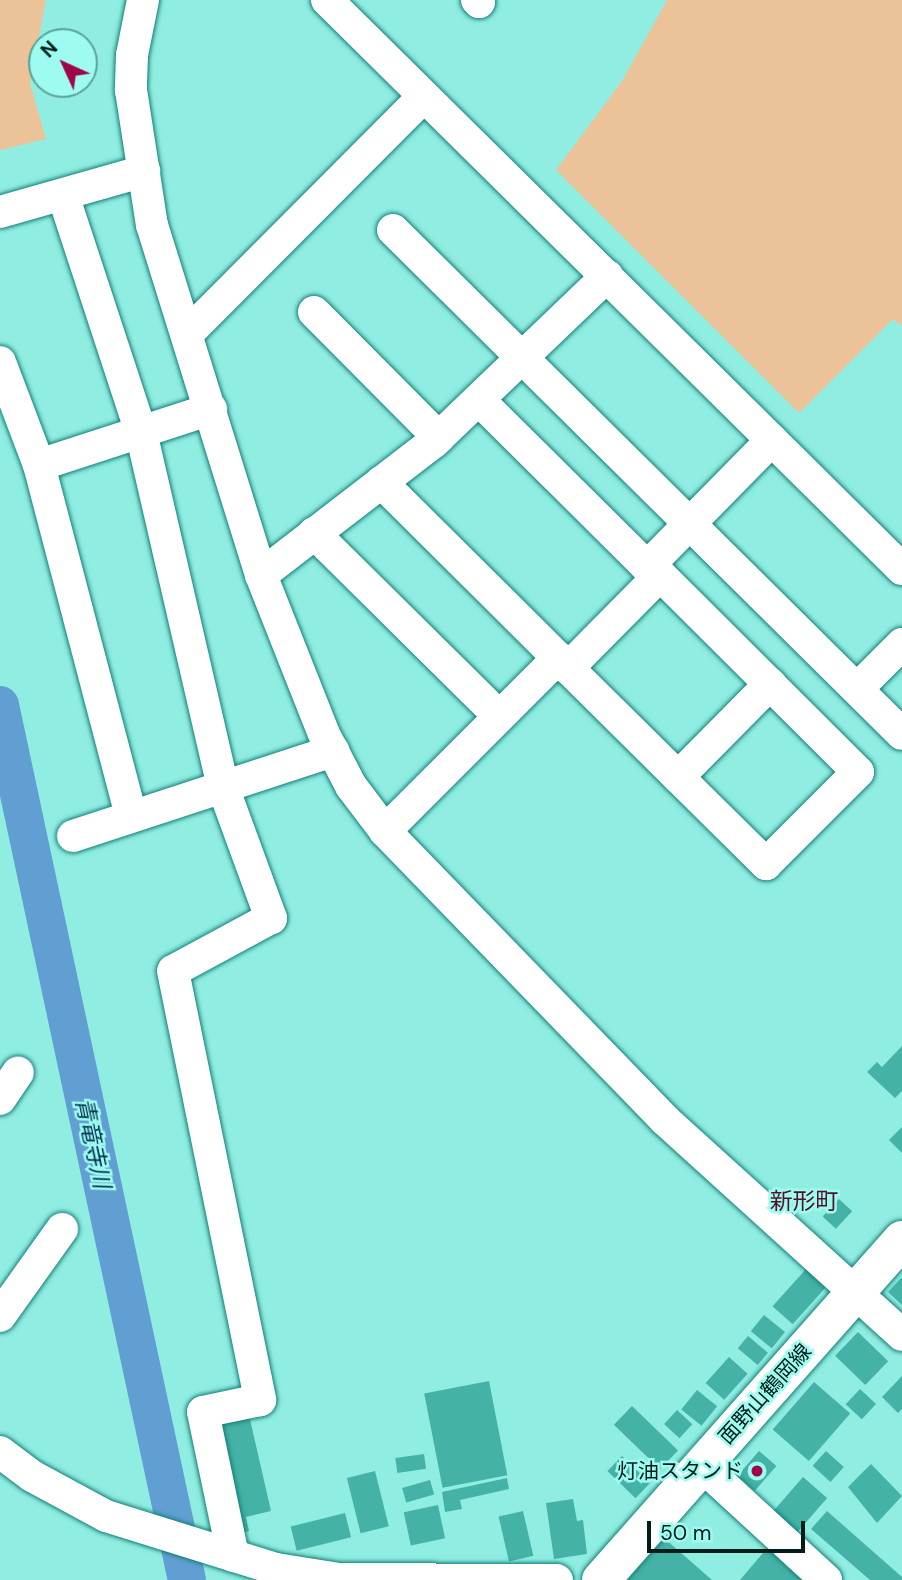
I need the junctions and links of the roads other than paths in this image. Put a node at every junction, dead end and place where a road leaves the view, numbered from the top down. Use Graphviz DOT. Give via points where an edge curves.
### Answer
graph roads {
  1 [pos="143,0"];
  2 [pos="327,0"];
  3 [pos="424,96"];
  4 [pos="144,172"];
  5 [pos="63,195"];
  6 [pos="0,212"];
  7 [pos="393,230"];
  8 [pos="607,276"];
  9 [pos="314,312"];
  10 [pos="188,333"];
  11 [pos="523,357"];
  12 [pos="0,362"];
  13 [pos="480,401"];
  14 [pos="211,410"];
  15 [pos="141,432"];
  16 [pos="439,438"];
  17 [pos="772,440"];
  18 [pos="39,465"];
  19 [pos="381,482"];
  20 [pos="690,523"];
  21 [pos="314,533"];
  22 [pos="902,569"];
  23 [pos="652,572"];
  24 [pos="261,575"];
  25 [pos="902,645"];
  26 [pos="563,663"];
  27 [pos="771,684"];
  28 [pos="857,690"];
  29 [pos="499,716"];
  30 [pos="902,734"];
  31 [pos="333,751"];
  32 [pos="678,777"];
  33 [pos="223,786"];
  34 [pos="131,816"];
  35 [pos="385,831"];
  36 [pos="73,836"];
  37 [pos="18,1072"];
  38 [pos="0,1099"];
  39 [pos="62,1229"];
  40 [pos="902,1240"];
  41 [pos="855,1293"];
  42 [pos="0,1316"];
  43 [pos="902,1335"];
  44 [pos="0,1452"];
  45 [pos="701,1465"];
  46 [pos="219,1551"];
  47 [pos="557,1580"];
  48 [pos="601,1580"];
  49 [pos="826,1580"];
  1 -- 4 [label="street" via="132,55 131,90"];
  2 -- 3 [label="street"];
  3 -- 8 [label="street"];
  3 -- 10 [label="street"];
  4 -- 5 [label="street"];
  4 -- 10 [label="street" via="152,225"];
  5 -- 6 [label="street"];
  5 -- 15 [label="street"];
  7 -- 11 [label="street"];
  8 -- 11 [label="street"];
  8 -- 17 [label="street"];
  9 -- 16 [label="street"];
  10 -- 14 [label="street"];
  11 -- 13 [label="street"];
  11 -- 20 [label="street"];
  12 -- 18 [label="street"];
  13 -- 16 [label="street"];
  13 -- 23 [label="street"];
  14 -- 15 [label="street"];
  14 -- 24 [label="street"];
  15 -- 18 [label="street"];
  15 -- 33 [label="street"];
  16 -- 19 [label="street"];
  17 -- 20 [label="street"];
  17 -- 22 [label="street"];
  18 -- 34 [label="street"];
  19 -- 21 [label="street"];
  19 -- 26 [label="street"];
  20 -- 23 [label="street"];
  20 -- 28 [label="street"];
  21 -- 24 [label="street"];
  21 -- 29 [label="street"];
  23 -- 26 [label="street"];
  23 -- 27 [label="street"];
  24 -- 31 [label="street"];
  25 -- 28 [label="street"];
  26 -- 29 [label="street"];
  26 -- 32 [label="street"];
  27 -- 32 [label="street"];
  27 -- 32 [label="street" via="858,772 785,846 766,864"];
  28 -- 30 [label="street"];
  29 -- 35 [label="street"];
  31 -- 33 [label="street"];
  31 -- 35 [label="street" via="351,786"];
  33 -- 34 [label="street"];
  33 -- 46 [label="street" via="271,918 173,971 260,1400 203,1412"];
  34 -- 36 [label="street"];
  35 -- 41 [label="street" via="665,1120"];
  37 -- 38 [label="street"];
  39 -- 42 [label="street"];
  40 -- 41 [label="main road, 面野山鶴岡線"];
  41 -- 43 [label="street"];
  41 -- 45 [label="main road, 面野山鶴岡線"];
  44 -- 46 [label="street" via="32,1476 106,1516"];
  45 -- 48 [label="main road, 面野山鶴岡線"];
  45 -- 49 [label="street"];
  46 -- 47 [label="street" via="276,1569 339,1579"];
}
